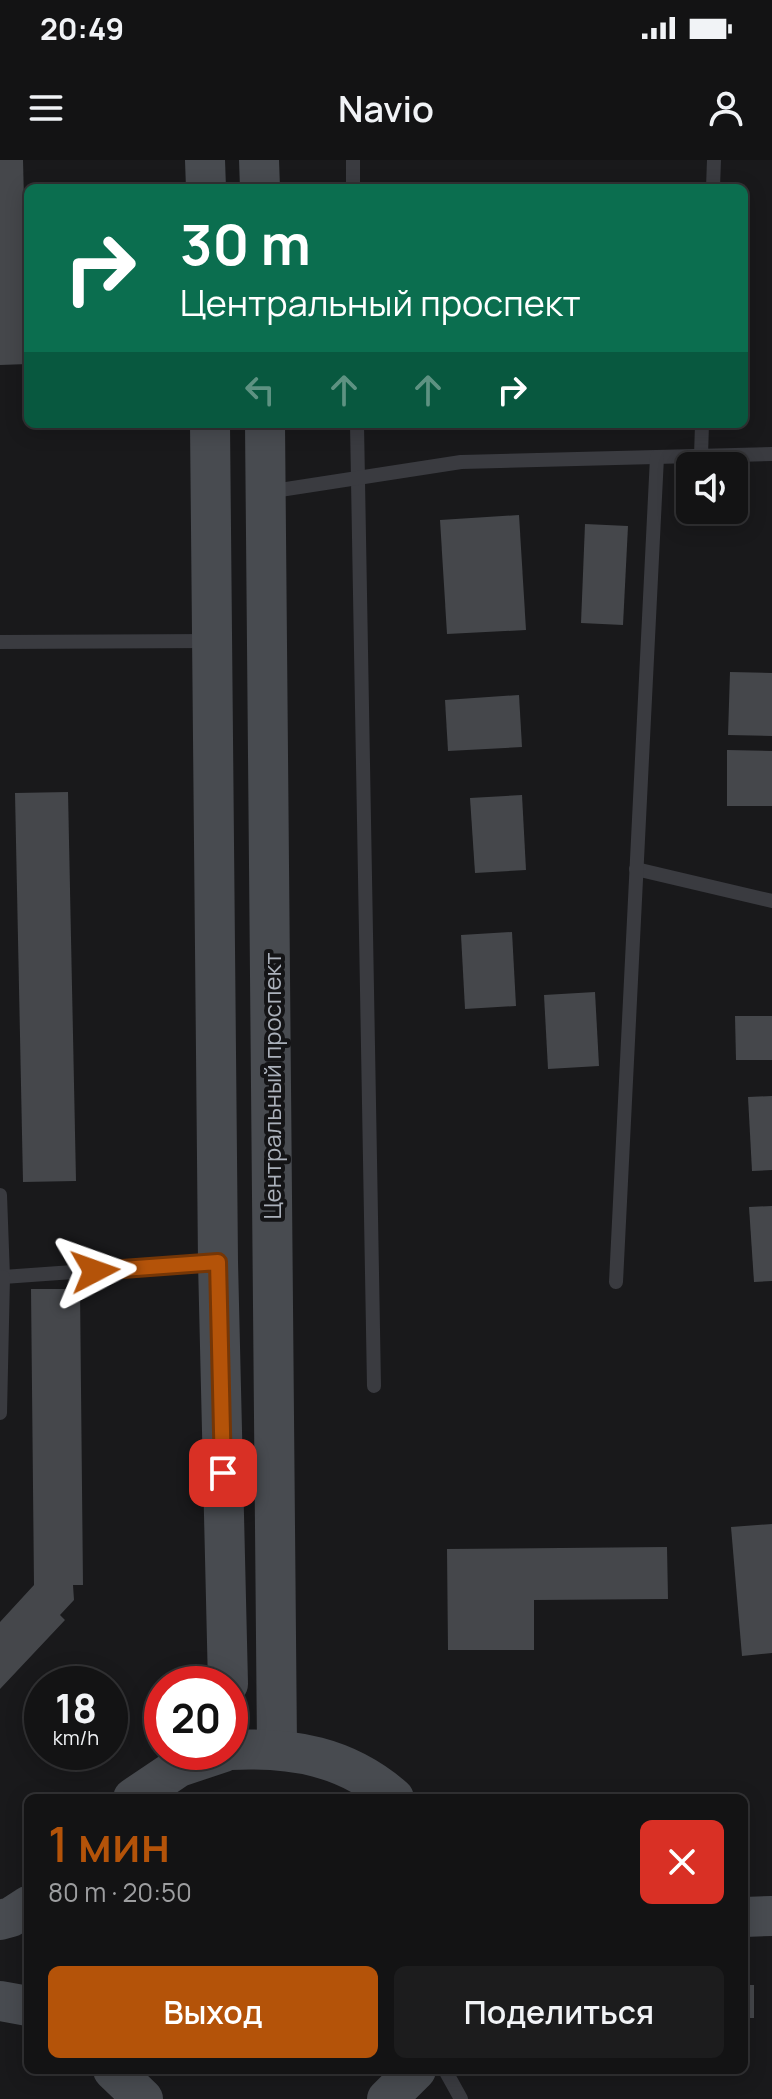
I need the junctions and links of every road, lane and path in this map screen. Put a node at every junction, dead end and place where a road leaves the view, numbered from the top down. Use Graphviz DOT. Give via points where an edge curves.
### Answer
graph roads {
  1 [pos="205,160"];
  2 [pos="259,160"];
  3 [pos="353,160"];
  4 [pos="714,160"];
  5 [pos="206,184"];
  6 [pos="260,184"];
  7 [pos="353,184"];
  8 [pos="713,184"];
  9 [pos="210,428"];
  10 [pos="265,428"];
  11 [pos="357,428"];
  12 [pos="702,428"];
  13 [pos="701,452"];
  14 [pos="772,454"];
  15 [pos="748,455"];
  16 [pos="657,457"];
  17 [pos="676,457"];
  18 [pos="357,478"];
  19 [pos="266,492"];
  20 [pos="214,641"];
  21 [pos="0,642"];
  22 [pos="636,869"];
  23 [pos="772,901"];
  24 [pos="0,1195"];
  25 [pos="218,1262"];
  26 [pos="3,1277"];
  27 [pos="616,1282"];
  28 [pos="374,1386"];
  29 [pos="0,1413"];
  30 [pos="228,1666"];
  31 [pos="277,1747"];
  32 [pos="248,1749"];
  33 [pos="175,1770"];
  34 [pos="139,1794"];
  35 [pos="390,1794"];
  36 [pos="24,1908"];
  37 [pos="772,1916"];
  38 [pos="748,1917"];
  39 [pos="0,1920"];
  40 [pos="0,2001"];
  41 [pos="24,2005"];
  42 [pos="117,2074"];
  43 [pos="412,2074"];
  44 [pos="447,2074"];
  45 [pos="143,2099"];
  46 [pos="387,2099"];
  47 [pos="461,2099"];
  1 -- 5 [label="street"];
  2 -- 6 [label="street"];
  3 -- 7 [label="lane"];
  4 -- 8 [label="lane"];
  9 -- 20 [label="street"];
  10 -- 19 [label="street, Центральный проспект"];
  11 -- 18 [label="lane"];
  12 -- 13 [label="lane"];
  14 -- 15 [label="lane"];
  16 -- 17 [label="lane"];
  16 -- 18 [label="lane" via="461,462"];
  16 -- 22 [label="lane"];
  18 -- 19 [label="lane"];
  18 -- 28 [label="lane"];
  19 -- 31 [label="street, Центральный проспект"];
  20 -- 21 [label="lane"];
  20 -- 25 [label="street"];
  22 -- 23 [label="lane"];
  22 -- 27 [label="lane"];
  24 -- 26 [label="lane"];
  25 -- 26 [label="lane"];
  25 -- 30 [label="street"];
  26 -- 29 [label="lane"];
  31 -- 32 [label="street"];
  31 -- 35 [label="street" via="328,1757"];
  33 -- 34 [label="street"];
  36 -- 39 [label="street"];
  37 -- 38 [label="street"];
  40 -- 41 [label="street"];
  42 -- 45 [label="street"];
  43 -- 46 [label="street"];
  44 -- 47 [label="lane"];
}
